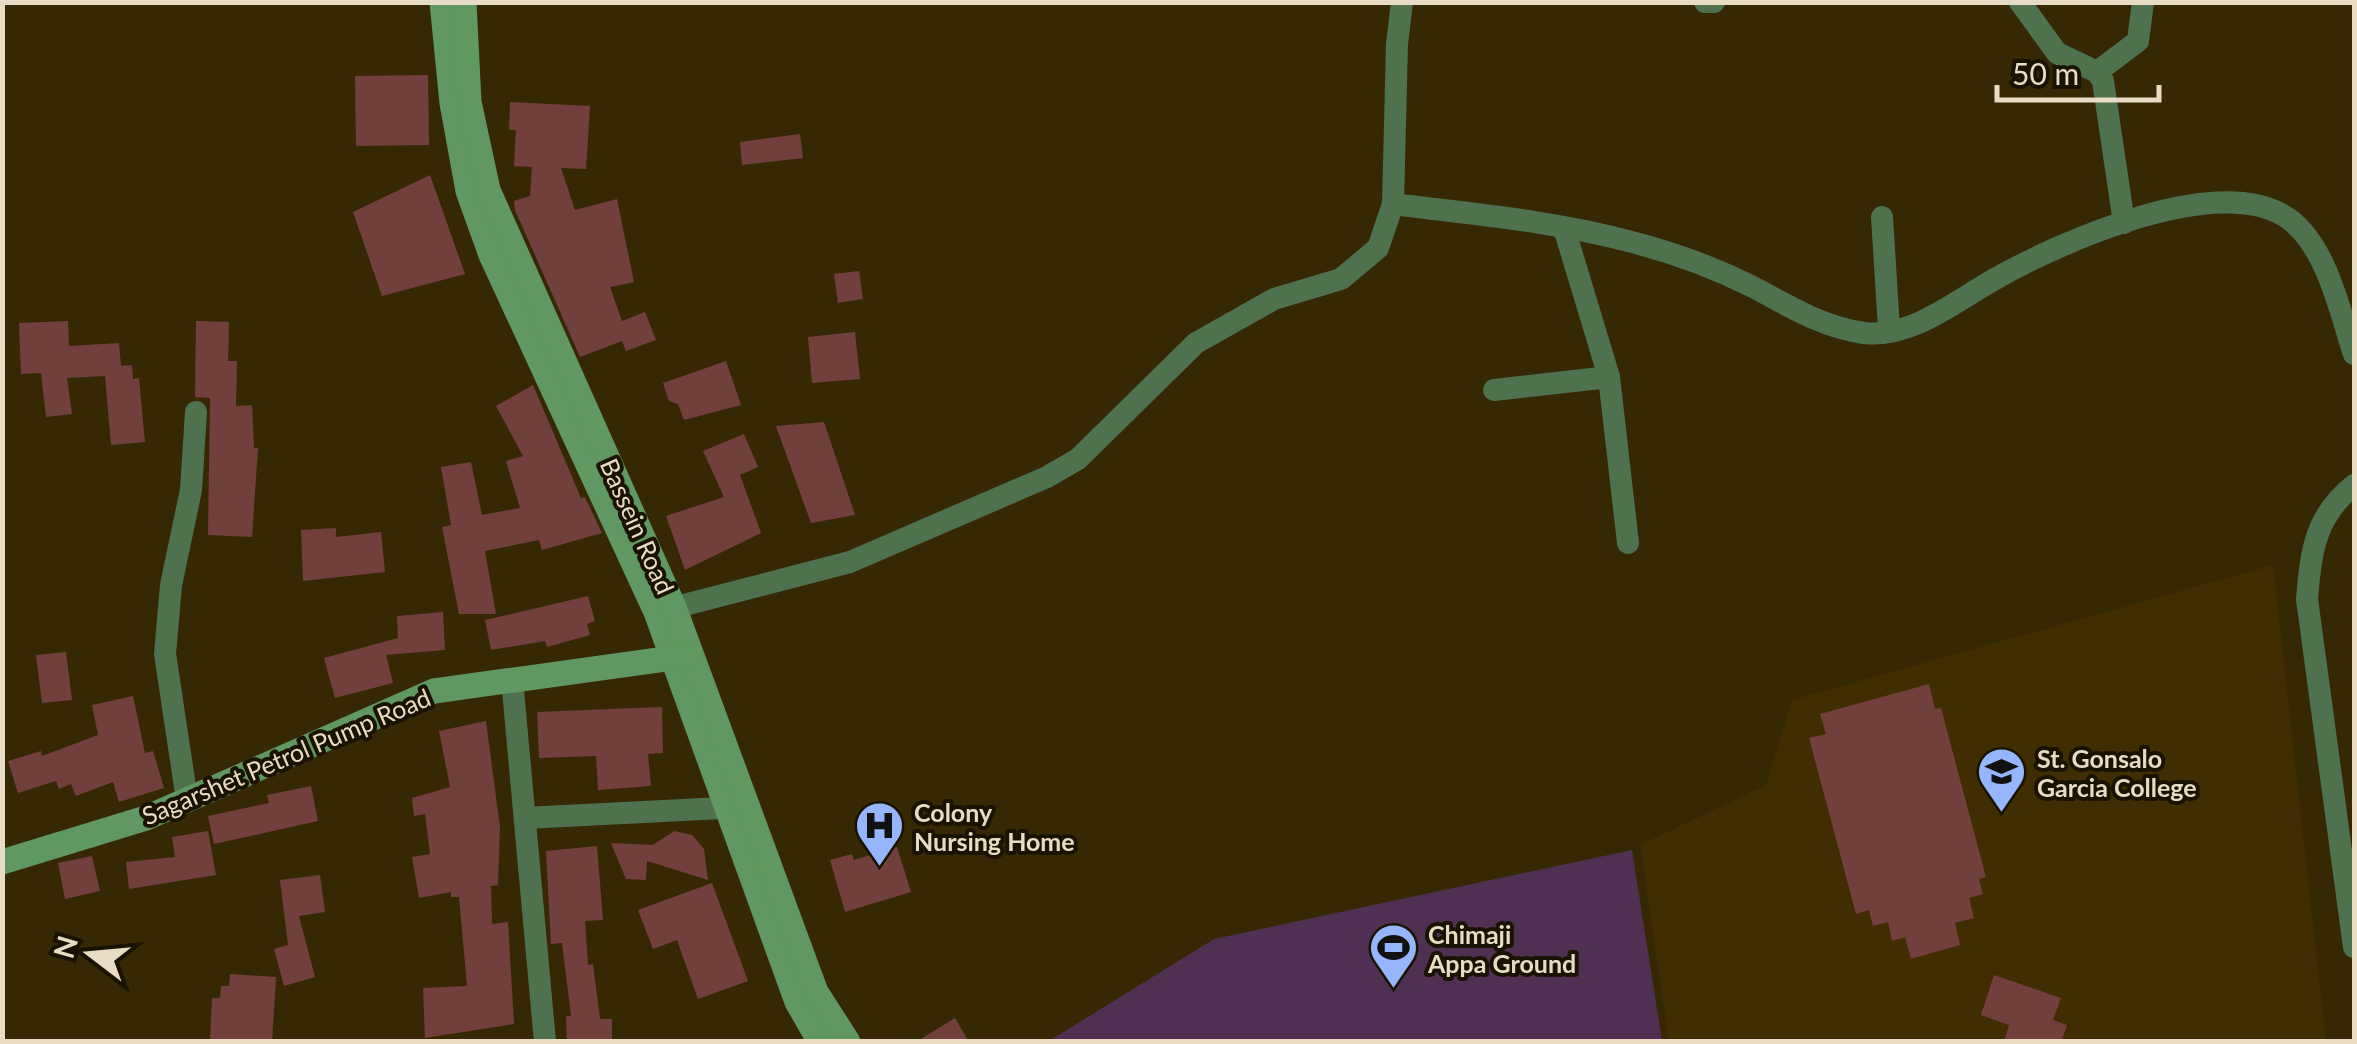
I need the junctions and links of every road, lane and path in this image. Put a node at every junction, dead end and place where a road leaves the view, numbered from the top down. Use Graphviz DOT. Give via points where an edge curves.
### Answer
graph roads {
  1 [pos="442,2"];
  2 [pos="464,2"];
  3 [pos="1402,2"];
  4 [pos="1706,2"];
  5 [pos="1714,2"];
  6 [pos="2020,2"];
  7 [pos="2142,2"];
  8 [pos="2098,72"];
  9 [pos="1392,204"];
  10 [pos="1882,217"];
  11 [pos="2124,223"];
  12 [pos="1564,228"];
  13 [pos="1889,330"];
  14 [pos="2354,354"];
  15 [pos="1610,378"];
  16 [pos="1494,390"];
  17 [pos="196,412"];
  18 [pos="2354,485"];
  19 [pos="1628,543"];
  20 [pos="665,610"];
  21 [pos="682,657"];
  22 [pos="512,679"];
  23 [pos="187,800"];
  24 [pos="738,807"];
  25 [pos="526,818"];
  26 [pos="2,862"];
  27 [pos="2354,947"];
  28 [pos="545,1042"];
  29 [pos="820,1042"];
  30 [pos="848,1042"];
  1 -- 20 [label="main road, Bassein Road" via="468,191 492,255"];
  2 -- 20 [label="main road, Bassein Road" via="469,102 488,190"];
  3 -- 9 [label="street"];
  4 -- 5 [label="street"];
  6 -- 8 [label="street" via="2056,53"];
  7 -- 8 [label="street" via="2138,41"];
  8 -- 11 [label="street" via="2108,98"];
  9 -- 12 [label="street"];
  9 -- 20 [label="street" via="1378,248 1341,279 1274,299 1196,343 1078,459 1047,477 850,562"];
  10 -- 13 [label="street"];
  11 -- 13 [label="street" via="1998,276 1918,324"];
  11 -- 14 [label="street" via="2195,205 2229,204 2291,220 2316,250"];
  12 -- 13 [label="street" via="1650,248 1749,285 1808,318 1868,334"];
  12 -- 15 [label="street"];
  15 -- 16 [label="street"];
  15 -- 19 [label="street"];
  17 -- 23 [label="street" via="166,654"];
  18 -- 27 [label="street" via="2320,524 2307,599"];
  20 -- 21 [label="main road, Bassein Road"];
  21 -- 22 [label="main road, Sagarshet Petrol Pump Road"];
  21 -- 24 [label="main road, Bassein Road"];
  22 -- 23 [label="main road, Sagarshet Petrol Pump Road" via="434,691"];
  22 -- 25 [label="street"];
  23 -- 26 [label="main road, Sagarshet Petrol Pump Road"];
  24 -- 25 [label="street"];
  24 -- 29 [label="main road, Bassein Road" via="797,1002"];
  24 -- 30 [label="main road, Bassein Road" via="816,992"];
  25 -- 28 [label="street"];
}
